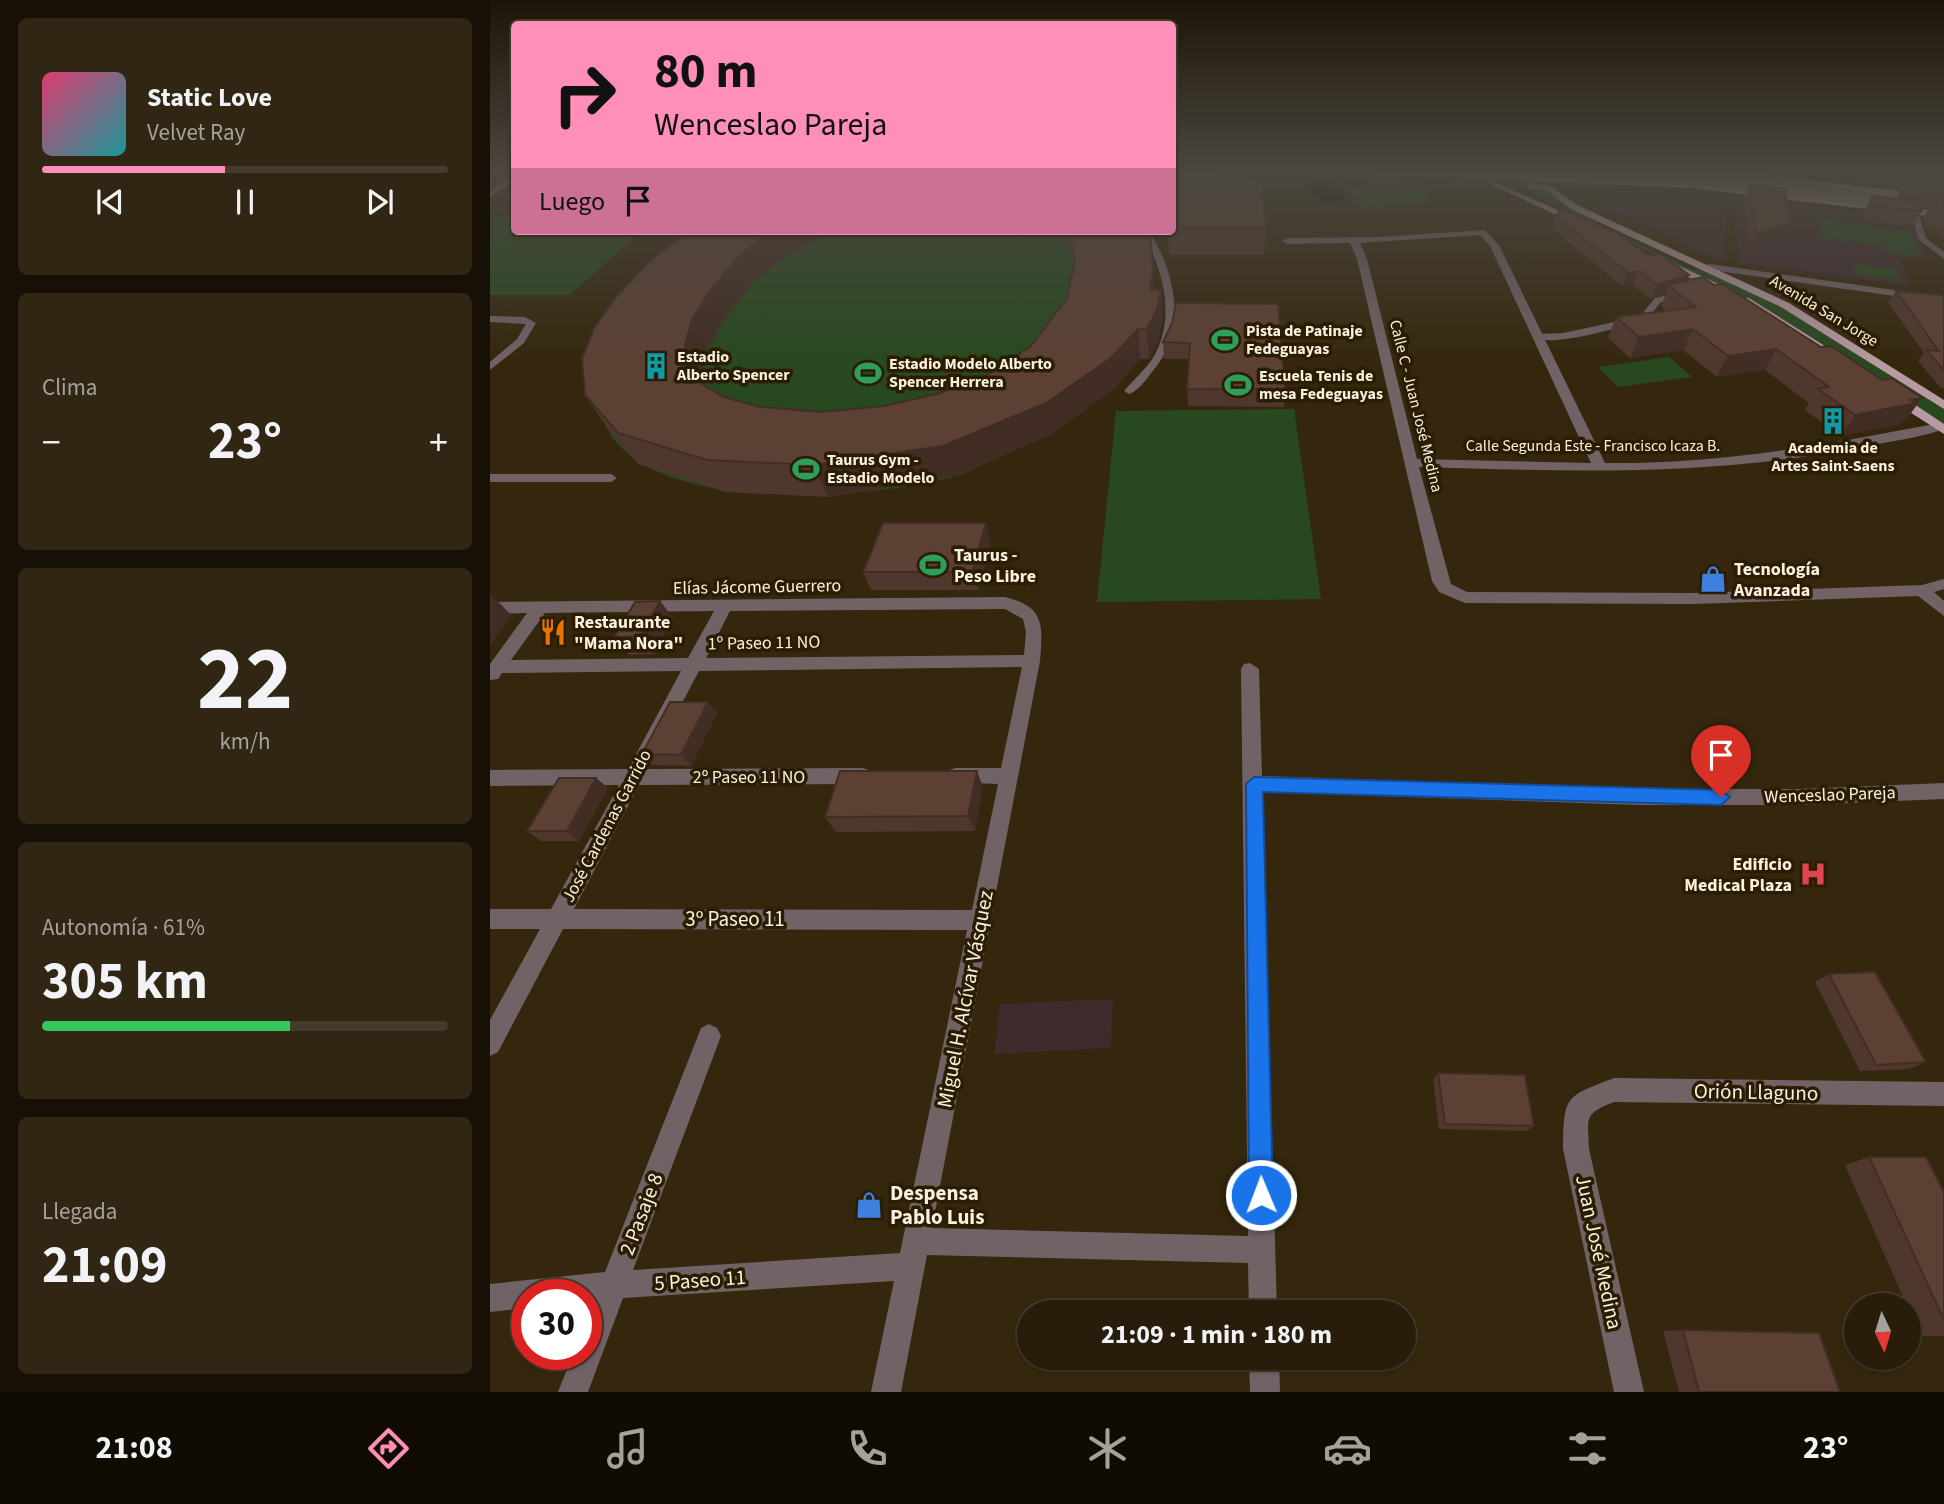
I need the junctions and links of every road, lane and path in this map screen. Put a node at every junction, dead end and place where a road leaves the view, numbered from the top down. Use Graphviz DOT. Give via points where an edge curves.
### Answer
graph roads {
  1 [pos="1148,235"];
  2 [pos="1440,235"];
  3 [pos="1485,235"];
  4 [pos="1606,235"];
  5 [pos="1637,235"];
  6 [pos="1921,235"];
  7 [pos="1287,241"];
  8 [pos="1354,241"];
  9 [pos="1944,256"];
  10 [pos="1709,267"];
  11 [pos="1717,287"];
  12 [pos="1704,290"];
  13 [pos="1691,292"];
  14 [pos="1944,300"];
  15 [pos="490,319"];
  16 [pos="1540,337"];
  17 [pos="1836,358"];
  18 [pos="490,367"];
  19 [pos="1882,388"];
  20 [pos="1129,391"];
  21 [pos="1944,405"];
  22 [pos="1942,428"];
  23 [pos="1412,463"];
  24 [pos="1600,467"];
  25 [pos="490,478"];
  26 [pos="611,478"];
  27 [pos="1944,584"];
  28 [pos="1922,590"];
  29 [pos="490,608"];
  30 [pos="540,608"];
  31 [pos="724,608"];
  32 [pos="1024,608"];
  33 [pos="1944,610"];
  34 [pos="1031,661"];
  35 [pos="694,664"];
  36 [pos="1250,669"];
  37 [pos="494,672"];
  38 [pos="884,776"];
  39 [pos="939,776"];
  40 [pos="1009,776"];
  41 [pos="633,777"];
  42 [pos="490,778"];
  43 [pos="1254,784"];
  44 [pos="1944,791"];
  45 [pos="490,919"];
  46 [pos="557,919"];
  47 [pos="980,920"];
  48 [pos="709,1036"];
  49 [pos="490,1044"];
  50 [pos="1944,1094"];
  51 [pos="1576,1112"];
  52 [pos="1262,1250"];
  53 [pos="914,1253"];
  54 [pos="614,1285"];
  55 [pos="490,1298"];
  56 [pos="1263,1300"];
  57 [pos="1264,1370"];
  58 [pos="573,1392"];
  59 [pos="886,1392"];
  60 [pos="1265,1392"];
  61 [pos="1629,1392"];
  1 -- 20 [label="lane" via="1169,279 1167,333 1159,356"];
  2 -- 8 [label="street"];
  3 -- 16 [label="street"];
  4 -- 11 [label="main road, Avenida San Jorge"];
  5 -- 10 [label="main road, Avenida San Jorge"];
  6 -- 9 [label="lane"];
  7 -- 8 [label="street"];
  8 -- 23 [label="street, Calle C - Juan José Medina"];
  10 -- 14 [label="street"];
  10 -- 21 [label="main road, Avenida San Jorge" via="1816,323"];
  11 -- 12 [label="lane"];
  11 -- 17 [label="main road, Avenida San Jorge"];
  13 -- 16 [label="lane" via="1658,300 1637,320"];
  15 -- 18 [label="lane" via="531,323 523,337"];
  16 -- 24 [label="street"];
  19 -- 22 [label="main road"];
  22 -- 24 [label="street, Calle Segunda Este - Francisco Icaza B." via="1763,459"];
  23 -- 24 [label="street, Calle Segunda Este - Francisco Icaza B."];
  23 -- 28 [label="street, Calle C - Juan José Medina" via="1440,581 1465,597 1762,599"];
  25 -- 26 [label="lane"];
  27 -- 28 [label="street"];
  28 -- 33 [label="street"];
  29 -- 30 [label="street, Elías Jácome Guerrero"];
  30 -- 31 [label="street, Elías Jácome Guerrero"];
  30 -- 37 [label="street"];
  31 -- 32 [label="street, Elías Jácome Guerrero" via="1005,603"];
  31 -- 35 [label="street, José Cardenas Garrido"];
  32 -- 34 [label="street, Miguel H. Alcívar Vásquez" via="1035,628"];
  34 -- 35 [label="street, 1º Paseo 11 NO"];
  34 -- 40 [label="street, Miguel H. Alcívar Vásquez"];
  35 -- 37 [label="street, 1º Paseo 11 NO"];
  35 -- 41 [label="street, José Cardenas Garrido"];
  36 -- 43 [label="street"];
  38 -- 41 [label="street, 2º Paseo 11 NO"];
  39 -- 40 [label="street"];
  40 -- 47 [label="street, Miguel H. Alcívar Vásquez"];
  41 -- 42 [label="street, 2º Paseo 11 NO"];
  41 -- 46 [label="street, José Cardenas Garrido"];
  43 -- 44 [label="street, Wenceslao Pareja" via="1641,797"];
  43 -- 52 [label="street"];
  45 -- 46 [label="street, 3º Paseo 11"];
  46 -- 47 [label="street, 3º Paseo 11"];
  46 -- 49 [label="street, José Cardenas Garrido"];
  47 -- 53 [label="street, Miguel H. Alcívar Vásquez"];
  48 -- 54 [label="street, 2 Pasaje 8"];
  50 -- 51 [label="street, Orión Llaguno" via="1614,1090 1584,1102"];
  51 -- 61 [label="street, Juan José Medina" via="1576,1149"];
  52 -- 53 [label="street, 5 Paseo 11"];
  52 -- 56 [label="street"];
  53 -- 54 [label="street, 5 Paseo 11"];
  53 -- 59 [label="street, Miguel H. Alcívar Vásquez"];
  54 -- 55 [label="street, 5 Paseo 11"];
  54 -- 58 [label="street, 2 Pasaje 8"];
  57 -- 60 [label="street"];
}
